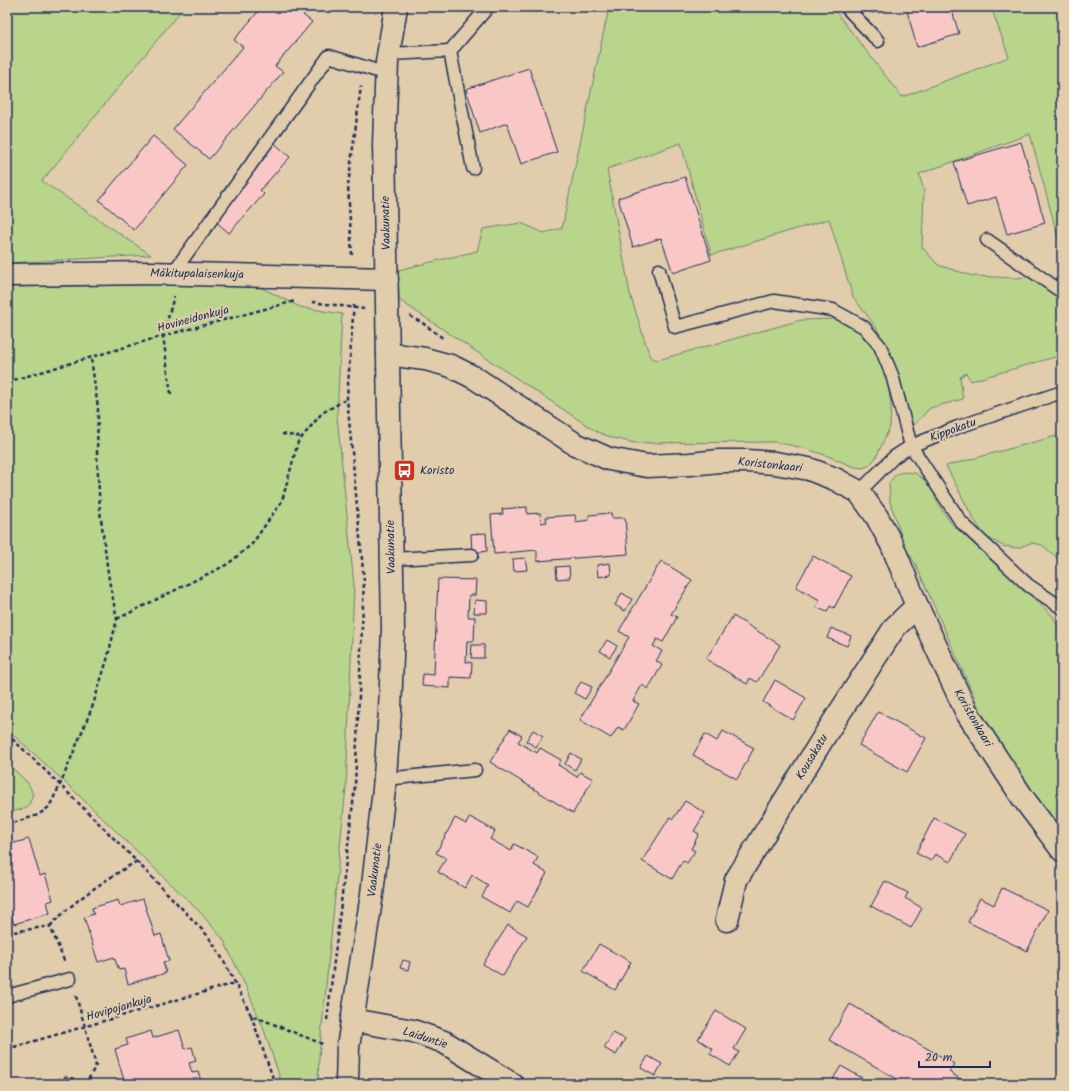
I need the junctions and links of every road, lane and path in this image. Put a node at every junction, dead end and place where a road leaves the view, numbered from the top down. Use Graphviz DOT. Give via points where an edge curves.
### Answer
graph roads {
  1 [pos="396,7"];
  2 [pos="488,7"];
  3 [pos="846,7"];
  4 [pos="878,41"];
  5 [pos="450,51"];
  6 [pos="388,64"];
  7 [pos="364,67"];
  8 [pos="473,168"];
  9 [pos="987,240"];
  10 [pos="659,270"];
  11 [pos="176,274"];
  12 [pos="7,275"];
  13 [pos="353,278"];
  14 [pos="387,279"];
  15 [pos="1062,292"];
  16 [pos="300,300"];
  17 [pos="307,301"];
  18 [pos="354,308"];
  19 [pos="387,310"];
  20 [pos="163,336"];
  21 [pos="448,343"];
  22 [pos="388,354"];
  23 [pos="91,358"];
  24 [pos="7,382"];
  25 [pos="1062,392"];
  26 [pos="171,394"];
  27 [pos="347,398"];
  28 [pos="282,434"];
  29 [pos="302,438"];
  30 [pos="911,446"];
  31 [pos="859,492"];
  32 [pos="472,555"];
  33 [pos="391,559"];
  34 [pos="917,606"];
  35 [pos="1062,608"];
  36 [pos="116,619"];
  37 [pos="7,734"];
  38 [pos="475,770"];
  39 [pos="385,779"];
  40 [pos="60,785"];
  41 [pos="7,824"];
  42 [pos="1062,850"];
  43 [pos="137,861"];
  44 [pos="727,920"];
  45 [pos="50,926"];
  46 [pos="70,979"];
  47 [pos="235,982"];
  48 [pos="7,996"];
  49 [pos="251,1015"];
  50 [pos="352,1020"];
  51 [pos="327,1022"];
  52 [pos="86,1026"];
  53 [pos="325,1037"];
  54 [pos="324,1045"];
  55 [pos="348,1047"];
  56 [pos="7,1049"];
  57 [pos="51,1084"];
  58 [pos="82,1084"];
  59 [pos="86,1084"];
  60 [pos="275,1084"];
  61 [pos="347,1084"];
  62 [pos="512,1084"];
  1 -- 6 [label="street, Vaakunatie"];
  2 -- 5 [label="lane"];
  3 -- 4 [label="lane"];
  5 -- 6 [label="lane"];
  5 -- 8 [label="lane"];
  6 -- 7 [label="lane"];
  6 -- 14 [label="street, Vaakunatie" via="384,144"];
  7 -- 11 [label="lane" via="330,56"];
  7 -- 13 [label="path" via="348,186"];
  9 -- 15 [label="lane"];
  10 -- 30 [label="lane" via="674,327 774,302 834,310 864,327 880,346 892,376"];
  11 -- 12 [label="street, Mäkitupalaisenkuja"];
  11 -- 13 [label="street, Mäkitupalaisenkuja"];
  11 -- 20 [label="path"];
  13 -- 14 [label="street, Mäkitupalaisenkuja"];
  13 -- 18 [label="path"];
  14 -- 19 [label="street, Vaakunatie"];
  16 -- 20 [label="path, Hovineidonkuja"];
  17 -- 18 [label="path"];
  18 -- 19 [label="path"];
  18 -- 27 [label="path"];
  19 -- 21 [label="path" via="405,313 418,320"];
  19 -- 22 [label="street, Vaakunatie"];
  20 -- 23 [label="path, Hovineidonkuja"];
  20 -- 26 [label="path"];
  22 -- 31 [label="street, Koristonkaari" via="425,359 451,366 475,378 575,444 609,459 647,466 719,461 775,463 808,469"];
  22 -- 33 [label="street, Vaakunatie"];
  23 -- 24 [label="path, Hovineidonkuja"];
  23 -- 36 [label="path" via="98,408 100,511"];
  25 -- 30 [label="lane, Kippokatu" via="958,427"];
  27 -- 29 [label="path" via="322,413"];
  27 -- 51 [label="path" via="364,581 354,786"];
  28 -- 29 [label="path"];
  29 -- 36 [label="path" via="298,442 282,501 252,544 228,564"];
  30 -- 31 [label="lane, Kippokatu" via="894,457"];
  30 -- 35 [label="lane" via="961,522 1028,585"];
  31 -- 34 [label="street, Koristonkaari" via="877,517 892,545"];
  32 -- 33 [label="lane"];
  33 -- 39 [label="street, Vaakunatie" via="393,628"];
  34 -- 42 [label="street, Koristonkaari" via="967,713 1023,798"];
  34 -- 44 [label="street, Kousakatu" via="895,627 736,880"];
  36 -- 40 [label="path" via="93,705"];
  37 -- 40 [label="path"];
  38 -- 39 [label="lane"];
  39 -- 50 [label="street, Vaakunatie" via="372,894"];
  40 -- 41 [label="path" via="50,807 38,815"];
  40 -- 43 [label="path"];
  43 -- 45 [label="path" via="93,888"];
  43 -- 47 [label="path" via="214,943"];
  46 -- 48 [label="lane"];
  47 -- 49 [label="path"];
  47 -- 52 [label="path, Hovipojankuja"];
  49 -- 54 [label="path"];
  49 -- 60 [label="path"];
  50 -- 55 [label="street, Vaakunatie"];
  50 -- 62 [label="street, Laiduntie" via="413,1031 444,1042"];
  52 -- 56 [label="path, Hovipojankuja"];
  52 -- 59 [label="path" via="96,1065"];
  53 -- 54 [label="path"];
  54 -- 55 [label="path"];
  55 -- 61 [label="street, Vaakunatie"];
  57 -- 58 [label="path" via="58,1079 74,1078"];
}
